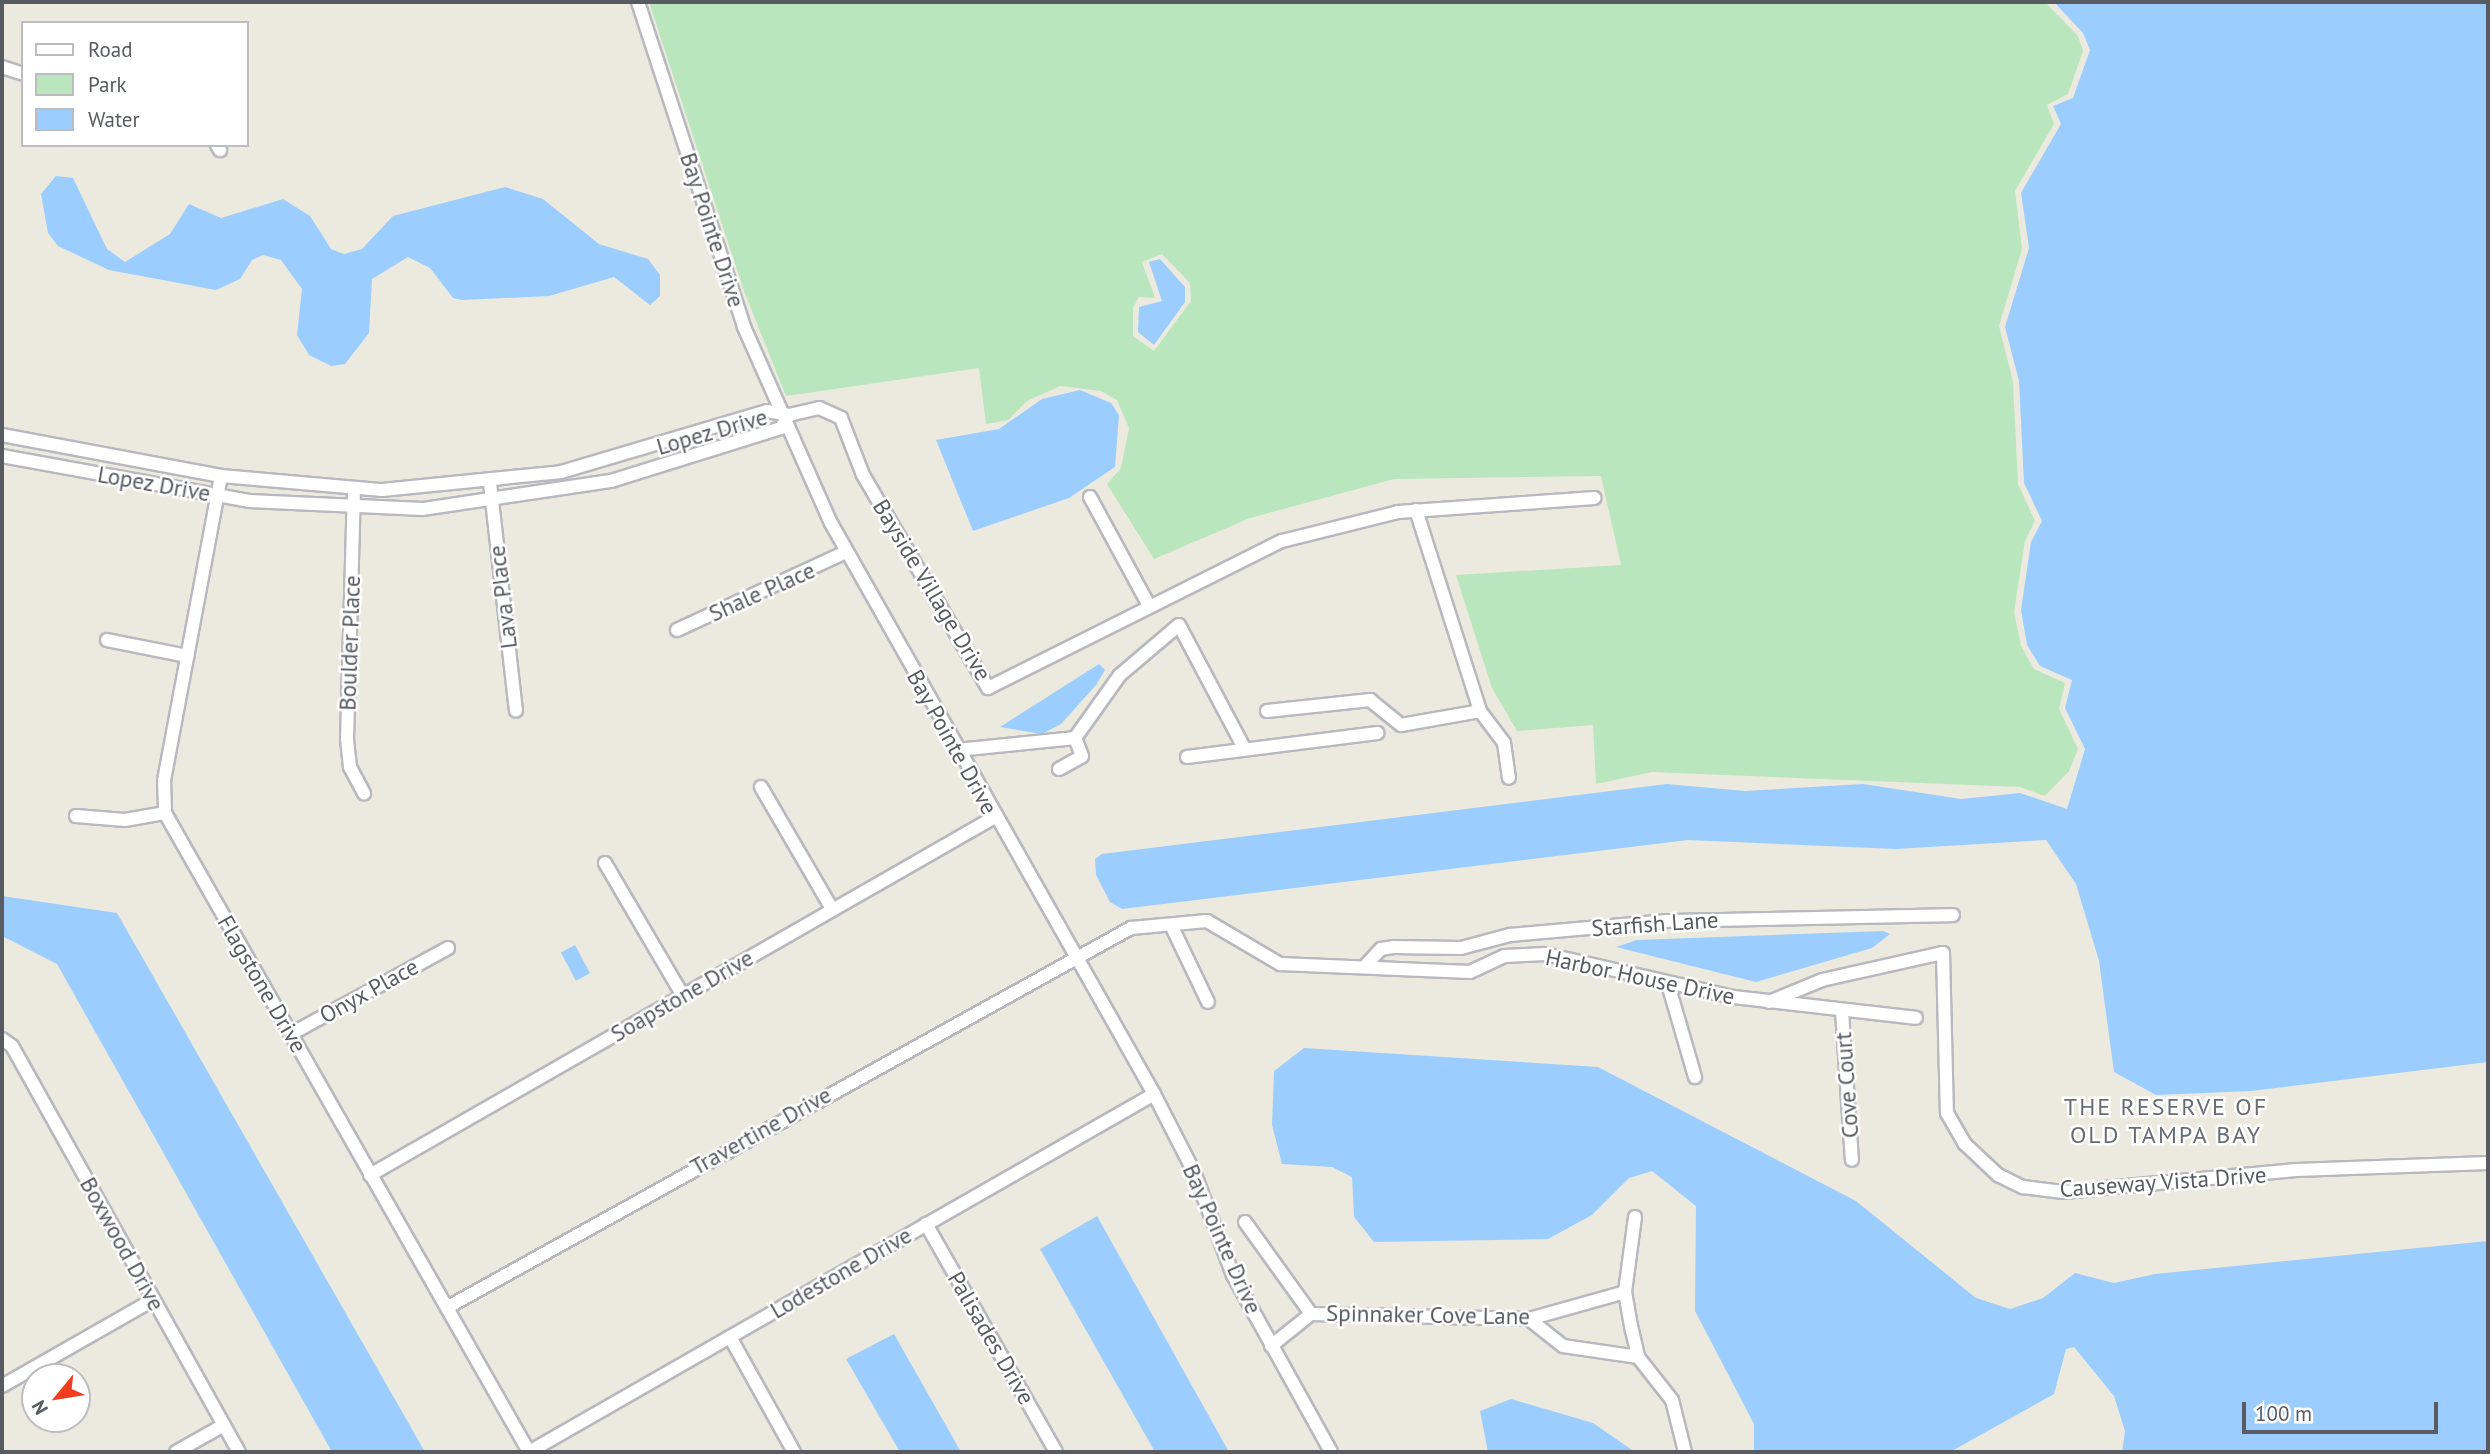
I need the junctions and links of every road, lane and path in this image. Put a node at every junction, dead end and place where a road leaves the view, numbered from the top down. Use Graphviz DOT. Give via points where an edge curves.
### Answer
graph roads {
  1 [pos="638,2"];
  2 [pos="2,67"];
  3 [pos="21,73"];
  4 [pos="789,415"];
  5 [pos="2,435"];
  6 [pos="2,456"];
  7 [pos="221,476"];
  8 [pos="490,483"];
  9 [pos="354,489"];
  10 [pos="218,495"];
  11 [pos="1090,497"];
  12 [pos="1595,498"];
  13 [pos="492,503"];
  14 [pos="354,509"];
  15 [pos="1416,510"];
  16 [pos="846,552"];
  17 [pos="1148,604"];
  18 [pos="677,629"];
  19 [pos="107,639"];
  20 [pos="187,656"];
  21 [pos="516,711"];
  22 [pos="1267,711"];
  23 [pos="1480,711"];
  24 [pos="1377,733"];
  25 [pos="1075,738"];
  26 [pos="1243,746"];
  27 [pos="957,750"];
  28 [pos="1187,757"];
  29 [pos="1059,769"];
  30 [pos="1508,778"];
  31 [pos="761,787"];
  32 [pos="364,793"];
  33 [pos="165,813"];
  34 [pos="76,816"];
  35 [pos="993,818"];
  36 [pos="605,863"];
  37 [pos="832,909"];
  38 [pos="1953,915"];
  39 [pos="1172,927"];
  40 [pos="448,948"];
  41 [pos="1943,953"];
  42 [pos="1074,956"];
  43 [pos="1366,965"];
  44 [pos="1668,984"];
  45 [pos="683,996"];
  46 [pos="1208,1002"];
  47 [pos="1768,1002"];
  48 [pos="1843,1011"];
  49 [pos="1916,1018"];
  50 [pos="291,1034"];
  51 [pos="2,1040"];
  52 [pos="1695,1077"];
  53 [pos="1154,1094"];
  54 [pos="1852,1160"];
  55 [pos="2488,1163"];
  56 [pos="370,1175"];
  57 [pos="1635,1217"];
  58 [pos="1245,1222"];
  59 [pos="926,1224"];
  60 [pos="1625,1292"];
  61 [pos="153,1300"];
  62 [pos="447,1307"];
  63 [pos="1311,1314"];
  64 [pos="1530,1319"];
  65 [pos="730,1337"];
  66 [pos="1271,1346"];
  67 [pos="1638,1357"];
  68 [pos="2,1386"];
  69 [pos="224,1425"];
  70 [pos="176,1452"];
  71 [pos="239,1452"];
  72 [pos="529,1452"];
  73 [pos="794,1452"];
  74 [pos="1056,1452"];
  75 [pos="1331,1452"];
  76 [pos="1685,1452"];
  1 -- 4 [label="street, Bay Pointe Drive" via="744,327"];
  2 -- 3 [label="street"];
  4 -- 8 [label="street, Lopez Drive" via="767,411 613,461"];
  4 -- 13 [label="street, Lopez Drive" via="781,428 645,472"];
  4 -- 16 [label="street, Bay Pointe Drive"];
  4 -- 17 [label="street, Bayside Village Drive" via="819,408 841,418 863,474 988,688"];
  5 -- 7 [label="street, Lopez Drive"];
  6 -- 10 [label="street, Lopez Drive"];
  7 -- 9 [label="street, Lopez Drive"];
  7 -- 10 [label="street, Flagstone Drive"];
  8 -- 9 [label="street, Lopez Drive"];
  8 -- 13 [label="street, Lava Place"];
  9 -- 14 [label="street, Boulder Place"];
  10 -- 14 [label="street, Lopez Drive"];
  10 -- 20 [label="street, Flagstone Drive"];
  11 -- 17 [label="street"];
  12 -- 15 [label="street, Bayside Village Drive"];
  13 -- 14 [label="street, Lopez Drive"];
  13 -- 21 [label="street, Lava Place"];
  14 -- 32 [label="street, Boulder Place" via="347,746"];
  15 -- 17 [label="street, Bayside Village Drive" via="1282,541"];
  15 -- 23 [label="street"];
  16 -- 18 [label="street, Shale Place"];
  16 -- 27 [label="street, Bay Pointe Drive"];
  19 -- 20 [label="street"];
  20 -- 33 [label="street, Flagstone Drive" via="163,788"];
  22 -- 23 [label="street" via="1370,700 1401,725"];
  23 -- 30 [label="street" via="1504,743"];
  24 -- 26 [label="street"];
  25 -- 26 [label="street" via="1120,676 1179,625"];
  25 -- 27 [label="street"];
  25 -- 29 [label="street" via="1082,756"];
  26 -- 28 [label="street"];
  27 -- 35 [label="street, Bay Pointe Drive"];
  31 -- 37 [label="street"];
  33 -- 34 [label="street" via="125,820"];
  33 -- 50 [label="street, Flagstone Drive"];
  35 -- 37 [label="street, Soapstone Drive"];
  35 -- 42 [label="street, Bay Pointe Drive"];
  36 -- 45 [label="street"];
  37 -- 45 [label="street, Soapstone Drive"];
  38 -- 43 [label="street, Starfish Lane" via="1667,920 1510,935 1461,948 1393,947 1381,949"];
  39 -- 42 [label="street, Harbor House Drive" via="1131,928"];
  39 -- 43 [label="street, Harbor House Drive" via="1207,921 1280,964"];
  39 -- 46 [label="street"];
  40 -- 50 [label="street, Onyx Place"];
  41 -- 47 [label="street, Harbor House Drive" via="1822,980"];
  41 -- 55 [label="street, Causeway Vista Drive" via="1947,1113 1965,1144 1998,1175 2022,1187 2063,1192 2296,1170"];
  42 -- 53 [label="street, Bay Pointe Drive"];
  42 -- 62 [label="street, Travertine Drive"];
  43 -- 44 [label="street, Harbor House Drive" via="1470,972 1505,956 1545,954"];
  44 -- 47 [label="street, Harbor House Drive"];
  44 -- 52 [label="street"];
  45 -- 56 [label="street, Soapstone Drive"];
  47 -- 48 [label="street, Harbor House Drive"];
  48 -- 49 [label="street, Harbor House Drive"];
  48 -- 54 [label="street, Cove Court"];
  50 -- 56 [label="street, Flagstone Drive"];
  51 -- 61 [label="street, Boxwood Drive" via="12,1046"];
  53 -- 59 [label="street, Lodestone Drive"];
  53 -- 66 [label="street, Bay Pointe Drive"];
  56 -- 62 [label="street, Flagstone Drive"];
  57 -- 60 [label="street"];
  58 -- 63 [label="street, Spinnaker Cove Lane"];
  59 -- 65 [label="street, Lodestone Drive"];
  59 -- 74 [label="street, Palisades Drive"];
  60 -- 64 [label="street, Spinnaker Cove Lane"];
  60 -- 67 [label="street"];
  61 -- 68 [label="street"];
  61 -- 69 [label="street, Boxwood Drive"];
  62 -- 72 [label="street, Flagstone Drive"];
  63 -- 64 [label="street, Spinnaker Cove Lane"];
  63 -- 66 [label="street, Spinnaker Cove Lane"];
  64 -- 67 [label="street" via="1563,1346"];
  65 -- 72 [label="street, Lodestone Drive"];
  65 -- 73 [label="street"];
  66 -- 75 [label="street, Bay Pointe Drive"];
  67 -- 76 [label="street" via="1672,1401"];
  69 -- 70 [label="street"];
  69 -- 71 [label="street, Boxwood Drive"];
}
